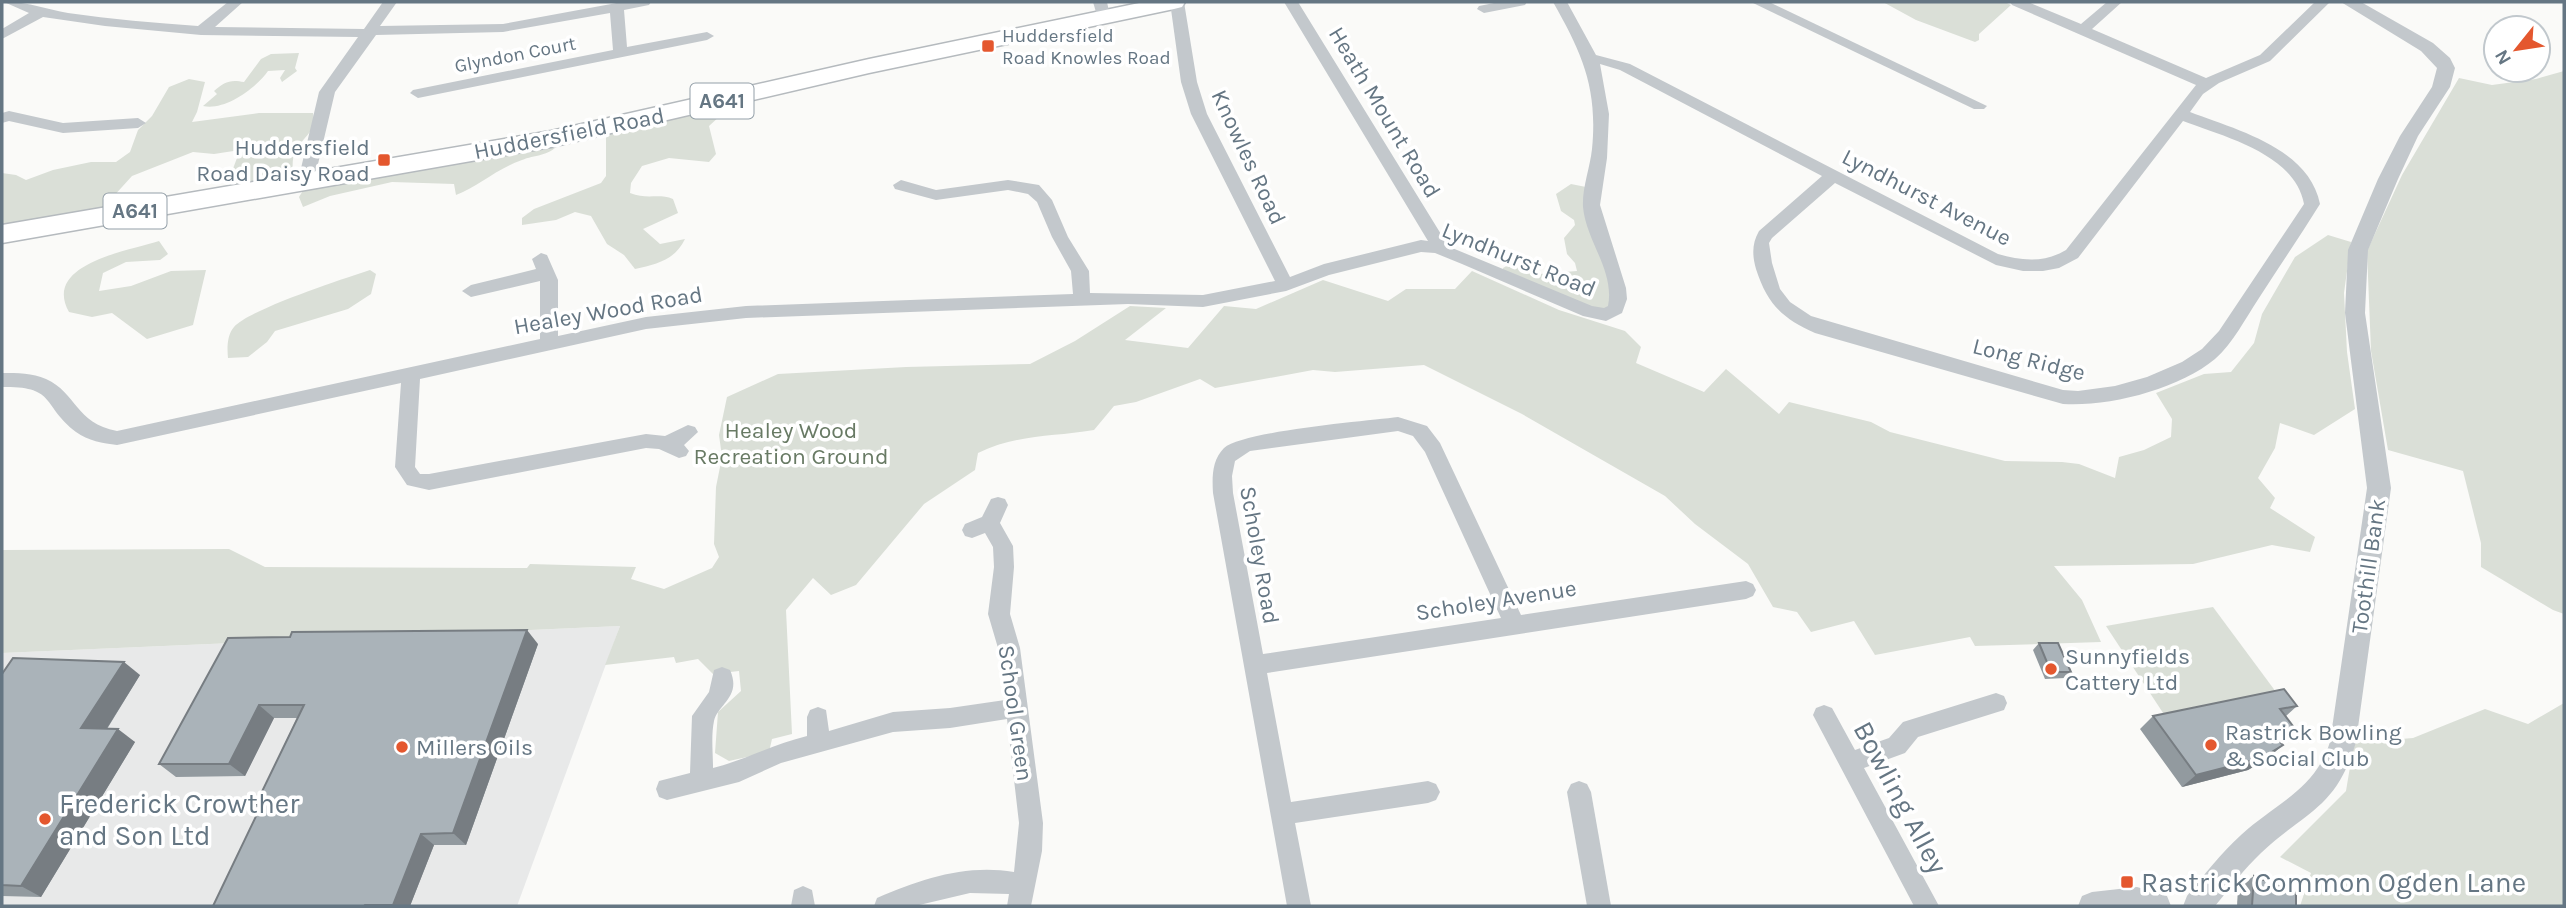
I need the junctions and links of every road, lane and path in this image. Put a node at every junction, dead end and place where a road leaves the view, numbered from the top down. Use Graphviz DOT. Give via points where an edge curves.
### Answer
graph roads {
  1 [pos="10,2"];
  2 [pos="236,2"];
  3 [pos="390,2"];
  4 [pos="644,2"];
  5 [pos="1176,2"];
  6 [pos="1291,2"];
  7 [pos="1520,2"];
  8 [pos="1560,2"];
  9 [pos="1758,2"];
  10 [pos="2017,2"];
  11 [pos="2115,2"];
  12 [pos="2323,2"];
  13 [pos="2349,2"];
  14 [pos="617,7"];
  15 [pos="1102,9"];
  16 [pos="1484,9"];
  17 [pos="41,12"];
  18 [pos="2083,30"];
  19 [pos="201,32"];
  20 [pos="370,32"];
  21 [pos="2,35"];
  22 [pos="707,36"];
  23 [pos="620,52"];
  24 [pos="1592,59"];
  25 [pos="2206,84"];
  26 [pos="418,93"];
  27 [pos="1979,106"];
  28 [pos="2179,114"];
  29 [pos="2,118"];
  30 [pos="138,122"];
  31 [pos="1833,176"];
  32 [pos="306,181"];
  33 [pos="901,186"];
  34 [pos="2,234"];
  35 [pos="1437,248"];
  36 [pos="1291,284"];
  37 [pos="471,291"];
  38 [pos="1082,300"];
  39 [pos="549,344"];
  40 [pos="411,374"];
  41 [pos="2,380"];
  42 [pos="688,432"];
  43 [pos="986,520"];
  44 [pos="1746,590"];
  45 [pos="1514,623"];
  46 [pos="1255,665"];
  47 [pos="722,677"];
  48 [pos="1996,703"];
  49 [pos="1016,708"];
  50 [pos="1824,715"];
  51 [pos="818,717"];
  52 [pos="818,744"];
  53 [pos="1848,763"];
  54 [pos="701,781"];
  55 [pos="667,789"];
  56 [pos="1428,792"];
  57 [pos="1579,792"];
  58 [pos="1282,814"];
  59 [pos="1021,896"];
  60 [pos="887,906"];
  61 [pos="1299,906"];
  62 [pos="1599,906"];
  63 [pos="1927,906"];
  64 [pos="2092,906"];
  65 [pos="2157,906"];
  66 [pos="2197,906"];
  1 -- 17 [label="street"];
  2 -- 19 [label="street"];
  3 -- 20 [label="street"];
  4 -- 14 [label="street"];
  5 -- 15 [label="main road, Huddersfield Road / A641"];
  5 -- 36 [label="street, Knowles Road" via="1199,114"];
  6 -- 35 [label="street, Heath Mount Road" via="1436,239"];
  7 -- 16 [label="street"];
  8 -- 24 [label="street, Lyndhurst Road"];
  9 -- 27 [label="street"];
  10 -- 18 [label="street"];
  11 -- 18 [label="street"];
  12 -- 25 [label="street, Lyndhurst Avenue" via="2265,58"];
  13 -- 66 [label="street, Toothill Bank" via="2427,47 2444,62 2445,74 2398,158 2358,250 2356,313 2379,488 2338,763 2310,799 2250,844"];
  14 -- 20 [label="street" via="493,29"];
  14 -- 23 [label="street"];
  15 -- 32 [label="main road, Huddersfield Road / A641" via="551,139"];
  17 -- 19 [label="street"];
  17 -- 21 [label="street"];
  18 -- 25 [label="street"];
  19 -- 20 [label="street"];
  20 -- 32 [label="street" via="327,92"];
  22 -- 23 [label="street, Glyndon Court"];
  23 -- 26 [label="street, Glyndon Court"];
  24 -- 31 [label="street, Lyndhurst Avenue" via="1625,67"];
  24 -- 35 [label="street, Lyndhurst Road" via="1600,84 1603,124 1591,205 1617,289 1616,309 1606,315 1589,312"];
  25 -- 28 [label="street, Lyndhurst Avenue"];
  28 -- 31 [label="street, Lyndhurst Avenue" via="2072,254 2045,266 1992,258"];
  28 -- 31 [label="street, Long Ridge" via="2283,160 2308,186 2312,204 2211,352 2176,373 2096,399 2063,397 1821,328 1784,306 1769,284 1761,243"];
  29 -- 30 [label="street" via="63,128"];
  32 -- 34 [label="main road, Huddersfield Road / A641"];
  33 -- 38 [label="street" via="936,195 1018,185 1039,194 1080,271"];
  35 -- 36 [label="street, Lyndhurst Road" via="1412,246"];
  36 -- 38 [label="street, Healey Wood Road" via="1203,301"];
  37 -- 39 [label="street" via="544,266 549,280"];
  38 -- 39 [label="street, Healey Wood Road" via="746,312 646,323"];
  39 -- 40 [label="street, Healey Wood Road"];
  40 -- 41 [label="street, Healey Wood Road" via="117,438 98,436 82,426 48,387 36,380"];
  40 -- 42 [label="street" via="405,467 415,481 646,441 672,447"];
  43 -- 49 [label="street, School Green" via="1003,546 998,604"];
  44 -- 45 [label="street, Scholey Avenue"];
  45 -- 46 [label="street, Scholey Avenue"];
  45 -- 46 [label="street, Scholey Road" via="1433,448 1420,430 1398,424 1250,444 1229,454 1221,476"];
  46 -- 58 [label="street, Scholey Road"];
  47 -- 54 [label="street" via="720,696 703,716"];
  48 -- 53 [label="street" via="1911,729 1897,746"];
  49 -- 52 [label="street" via="892,722"];
  49 -- 59 [label="street, School Green" via="1031,823"];
  50 -- 53 [label="street, Bowling Alley"];
  51 -- 52 [label="street"];
  52 -- 54 [label="street"];
  53 -- 63 [label="street, Bowling Alley"];
  54 -- 55 [label="street"];
  56 -- 58 [label="street"];
  57 -- 62 [label="street"];
  58 -- 61 [label="street, Scholey Road"];
  59 -- 60 [label="street" via="999,880 947,883"];
  64 -- 65 [label="street" via="2137,901"];
}
